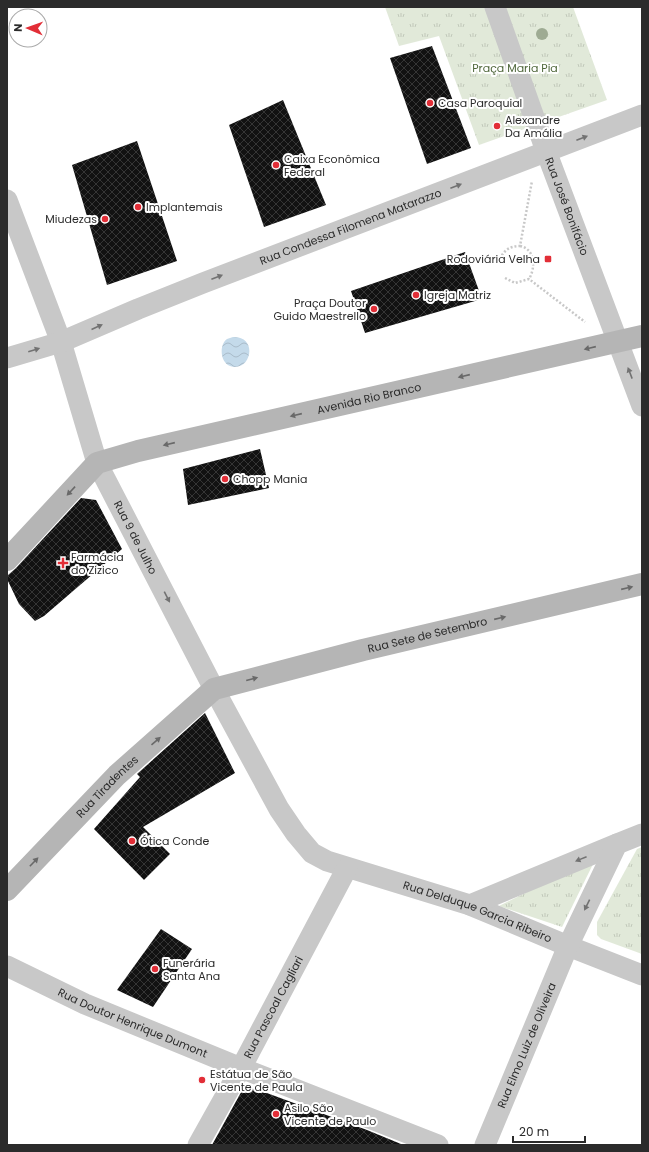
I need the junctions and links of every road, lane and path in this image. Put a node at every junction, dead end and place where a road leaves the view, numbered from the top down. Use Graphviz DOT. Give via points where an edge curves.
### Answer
graph roads {
  1 [pos="494,7"];
  2 [pos="642,115"];
  3 [pos="546,152"];
  4 [pos="533,180"];
  5 [pos="7,200"];
  6 [pos="520,246"];
  7 [pos="500,259"];
  8 [pos="505,278"];
  9 [pos="529,279"];
  10 [pos="590,326"];
  11 [pos="642,336"];
  12 [pos="618,341"];
  13 [pos="62,342"];
  14 [pos="7,358"];
  15 [pos="642,406"];
  16 [pos="97,463"];
  17 [pos="7,560"];
  18 [pos="642,584"];
  19 [pos="214,689"];
  20 [pos="642,834"];
  21 [pos="617,844"];
  22 [pos="312,852"];
  23 [pos="347,868"];
  24 [pos="7,890"];
  25 [pos="470,905"];
  26 [pos="568,946"];
  27 [pos="7,966"];
  28 [pos="642,975"];
  29 [pos="241,1068"];
  30 [pos="198,1145"];
  31 [pos="438,1145"];
  32 [pos="484,1145"];
  1 -- 3 [label="street, Rua José Bonifácio"];
  3 -- 2 [label="street, Rua Condessa Filomena Matarazzo, one-way"];
  3 -- 12 [label="street, Rua José Bonifácio"];
  13 -- 3 [label="street, Rua Condessa Filomena Matarazzo, one-way" via="203,283"];
  4 -- 6 [label="path"];
  5 -- 13 [label="street, Rua 9 de Julho"];
  6 -- 7 [label="path" via="508,248"];
  6 -- 9 [label="path" via="527,249 533,262"];
  8 -- 9 [label="path" via="515,283"];
  9 -- 10 [label="path"];
  11 -- 12 [label="main road, Avenida Rio Branco"];
  15 -- 12 [label="street, Rua José Bonifácio, one-way"];
  12 -- 16 [label="main road, Avenida Rio Branco, one-way" via="146,449"];
  14 -- 13 [label="street, Rua Condessa Filomena Matarazzo, one-way"];
  13 -- 16 [label="street, Rua 9 de Julho"];
  16 -- 17 [label="main road, one-way"];
  16 -- 19 [label="street, Rua 9 de Julho, one-way"];
  19 -- 18 [label="main road, Rua Sete de Setembro, one-way" via="363,650"];
  19 -- 22 [label="street, Rua 9 de Julho" via="279,809"];
  24 -- 19 [label="main road, Rua Tiradentes, one-way" via="117,775"];
  20 -- 21 [label="street"];
  21 -- 25 [label="street, one-way"];
  21 -- 26 [label="street, Rua Elmo Luiz de Oliveira, one-way"];
  22 -- 23 [label="street, Rua Delduque Garcia Ribeiro"];
  23 -- 25 [label="street, Rua Delduque Garcia Ribeiro"];
  23 -- 29 [label="street, Rua Pascoal Cagliari"];
  25 -- 26 [label="street, Rua Delduque Garcia Ribeiro"];
  26 -- 28 [label="street, Rua Delduque Garcia Ribeiro"];
  26 -- 32 [label="street, Rua Elmo Luiz de Oliveira"];
  27 -- 29 [label="street, Rua Doutor Henrique Dumont" via="85,1004"];
  29 -- 30 [label="street, Rua Pascoal Cagliari"];
  29 -- 31 [label="street, Rua Doutor Henrique Dumont"];
}
